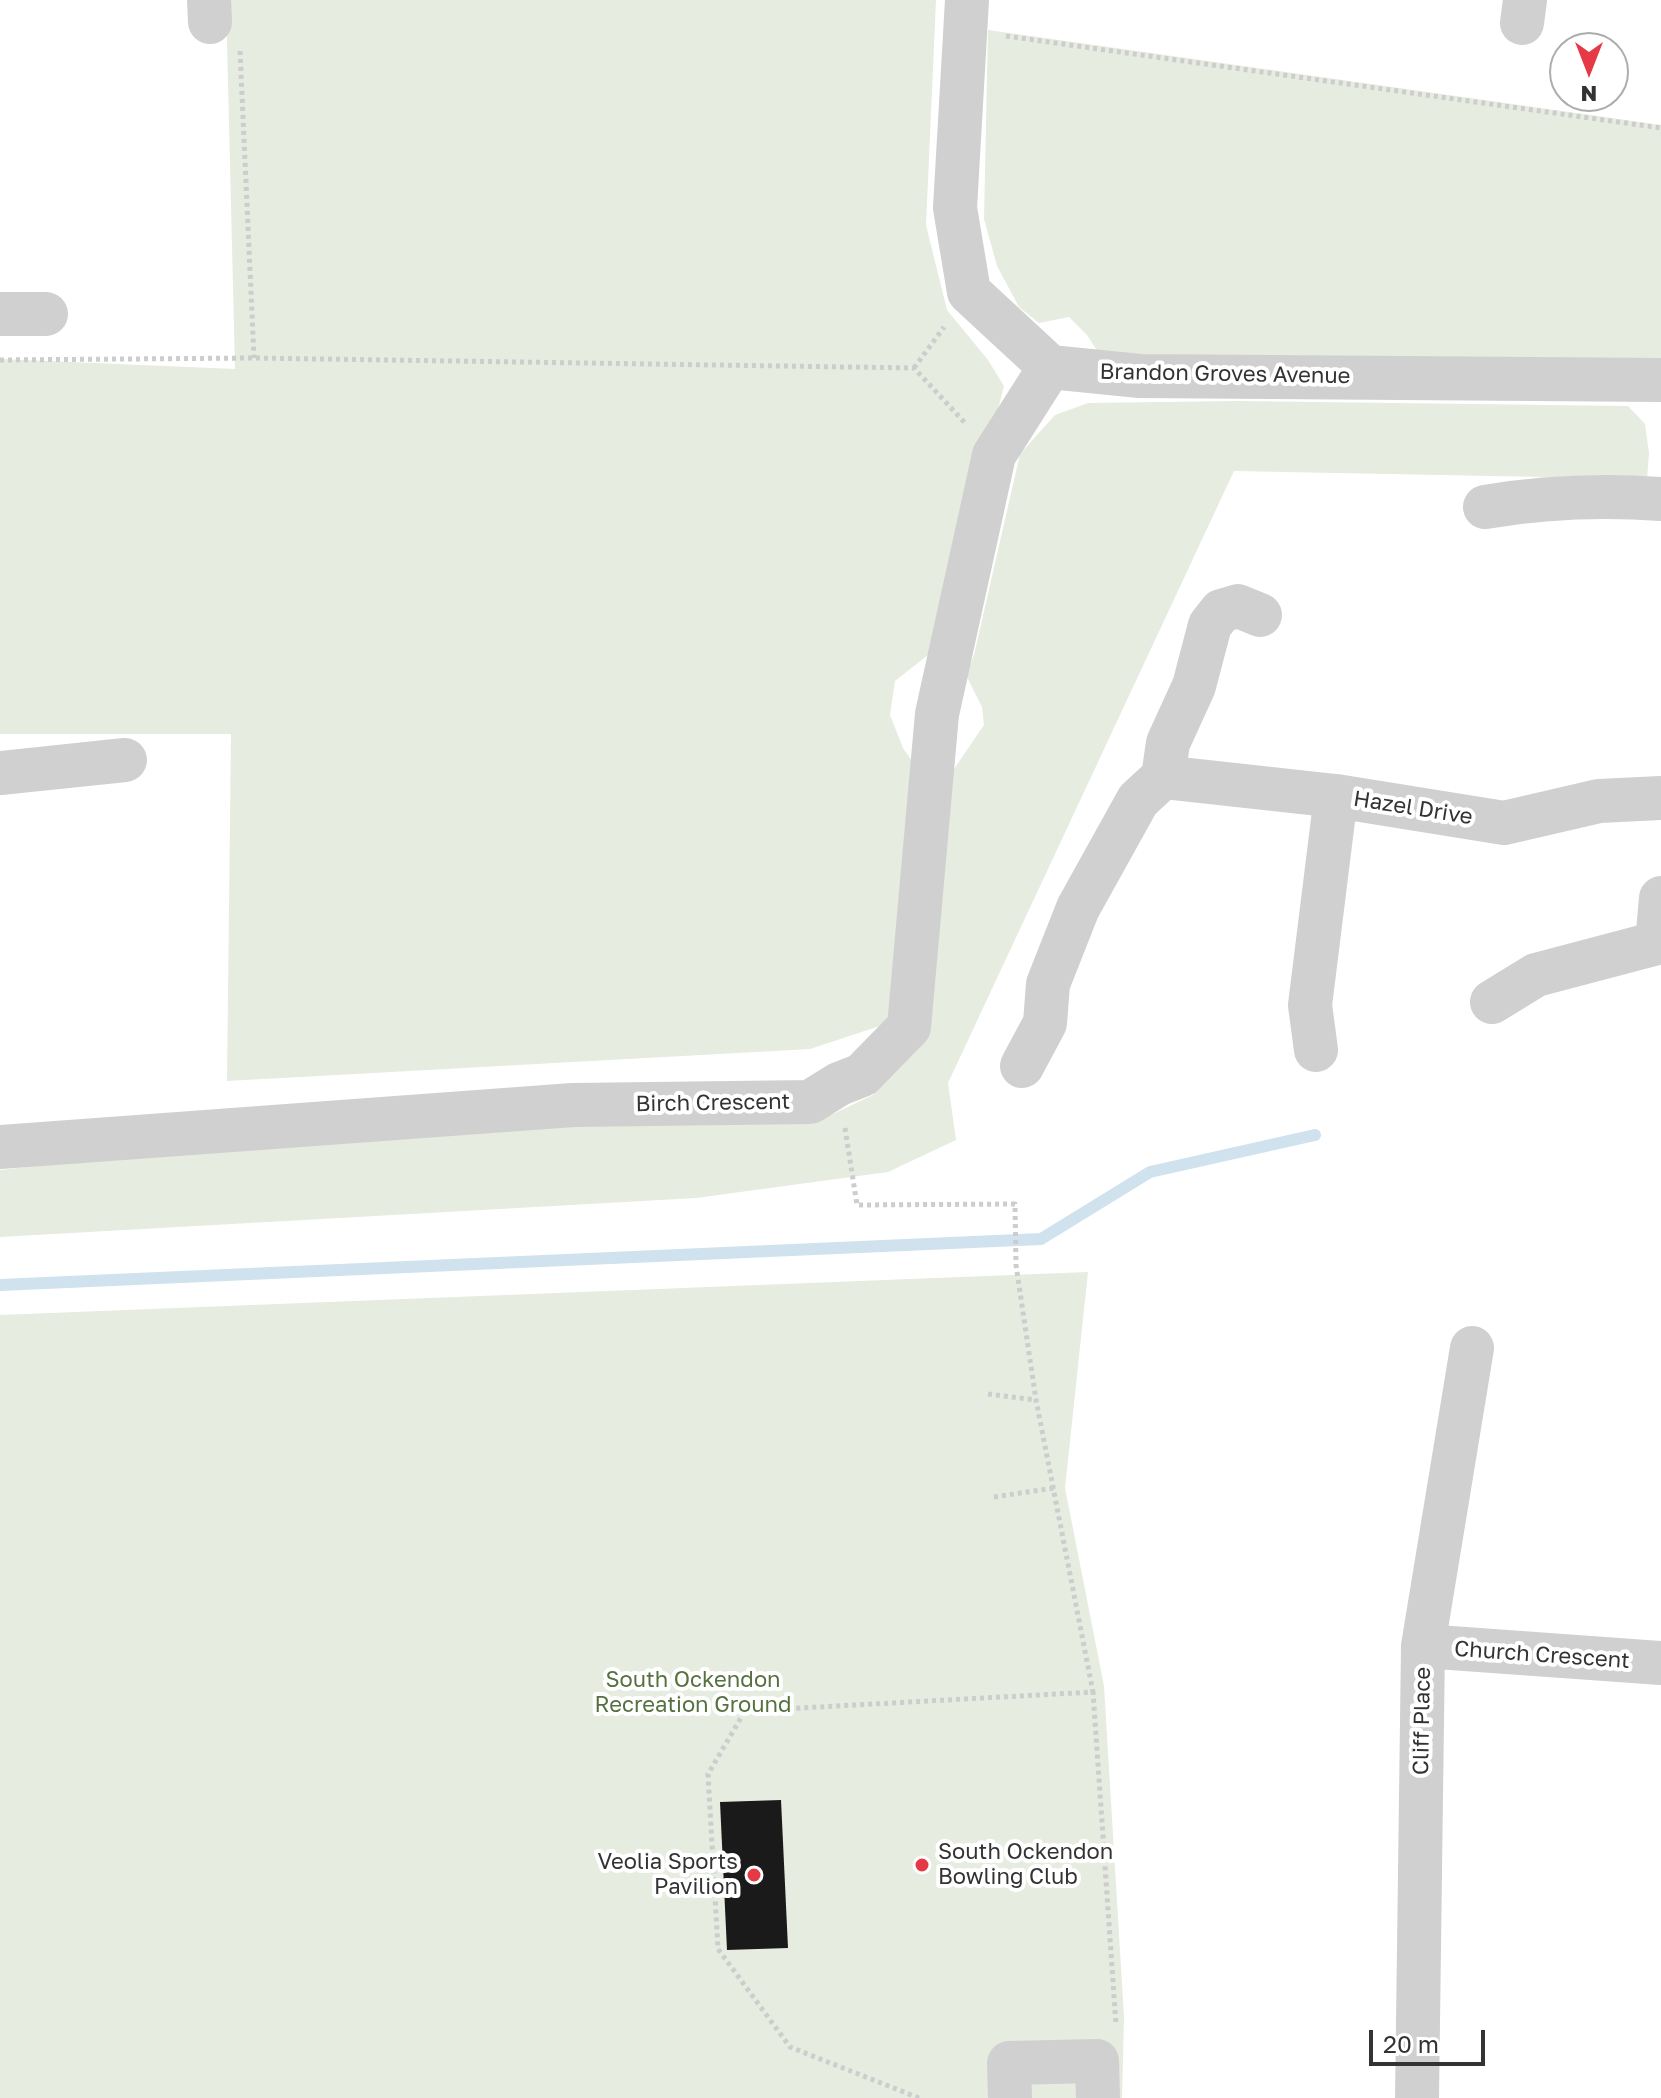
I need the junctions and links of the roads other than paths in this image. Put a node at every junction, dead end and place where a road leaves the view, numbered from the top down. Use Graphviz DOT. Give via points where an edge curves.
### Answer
graph roads {
  1 [pos="966,15"];
  2 [pos="0,314"];
  3 [pos="46,314"];
  4 [pos="1050,367"];
  5 [pos="1661,380"];
  6 [pos="1661,499"];
  7 [pos="1485,507"];
  8 [pos="1260,615"];
  9 [pos="125,760"];
  10 [pos="0,773"];
  11 [pos="1163,777"];
  12 [pos="1336,796"];
  13 [pos="1661,798"];
  14 [pos="1661,898"];
  15 [pos="1659,943"];
  16 [pos="1492,1002"];
  17 [pos="1316,1050"];
  18 [pos="1022,1066"];
  19 [pos="0,1147"];
  20 [pos="1472,1348"];
  21 [pos="1423,1646"];
  22 [pos="1661,1663"];
  23 [pos="1097,2079"];
  24 [pos="1010,2098"];
  25 [pos="1417,2098"];
  1 -- 4 [label="street" via="955,208 969,292"];
  2 -- 3 [label="street"];
  4 -- 5 [label="street, Brandon Groves Avenue" via="1140,376"];
  4 -- 19 [label="street, Birch Crescent" via="994,455 937,714 909,1027 862,1075 810,1102 573,1105"];
  6 -- 7 [label="street" via="1590,496"];
  8 -- 11 [label="street" via="1238,606 1221,611 1210,625 1194,686 1168,743"];
  9 -- 10 [label="street"];
  11 -- 12 [label="street, Hazel Drive"];
  11 -- 18 [label="street" via="1138,800 1078,908 1048,984 1045,1023"];
  12 -- 13 [label="street, Hazel Drive" via="1504,823 1599,801"];
  12 -- 17 [label="street" via="1310,1005"];
  14 -- 15 [label="street"];
  15 -- 16 [label="street" via="1536,975"];
  20 -- 21 [label="street, Cliff Place"];
  21 -- 22 [label="street, Church Crescent"];
  21 -- 25 [label="street, Cliff Place"];
  23 -- 24 [label="street" via="1009,2063"];
}
